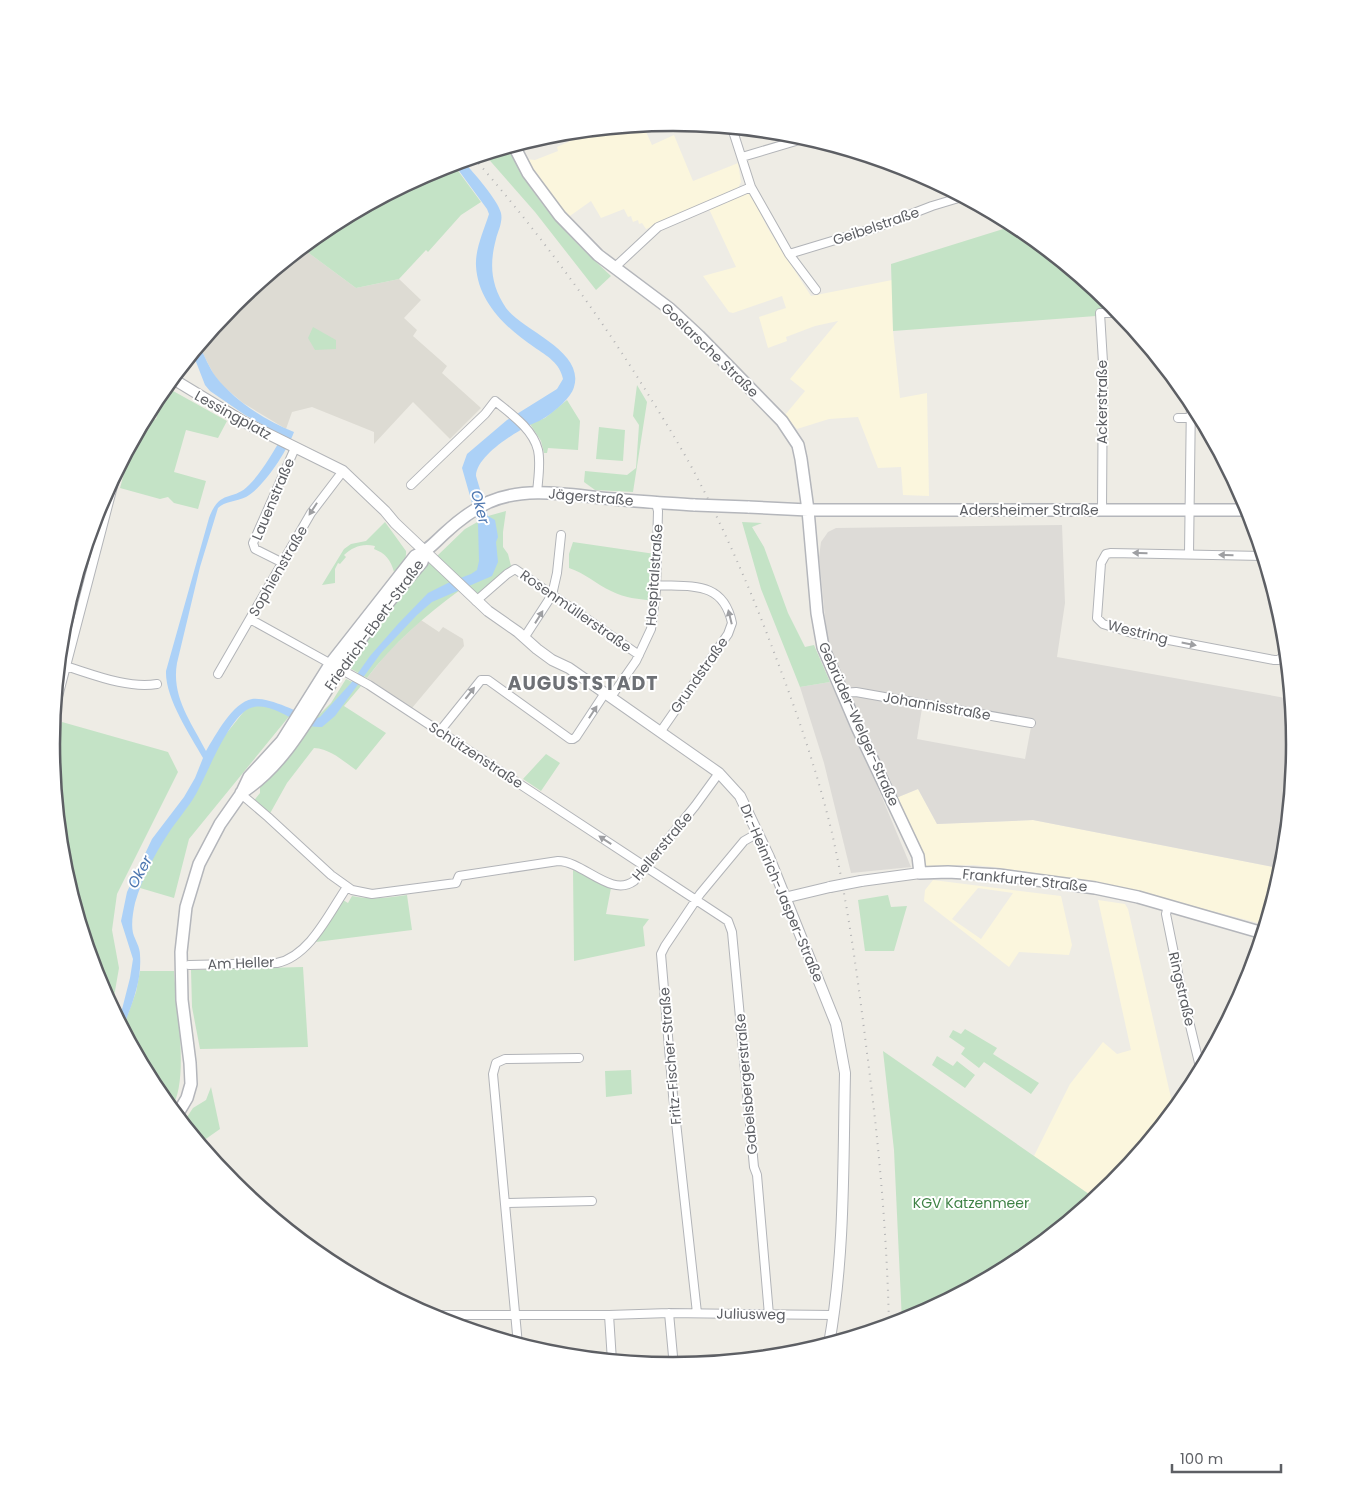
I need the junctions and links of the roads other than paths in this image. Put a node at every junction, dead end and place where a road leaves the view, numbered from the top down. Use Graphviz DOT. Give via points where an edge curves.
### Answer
graph roads {
  1 [pos="734,134"];
  2 [pos="791,143"];
  3 [pos="517,152"];
  4 [pos="742,157"];
  5 [pos="751,187"];
  6 [pos="955,199"];
  7 [pos="789,254"];
  8 [pos="614,268"];
  9 [pos="816,290"];
  10 [pos="1109,313"];
  11 [pos="179,382"];
  12 [pos="1190,414"];
  13 [pos="1178,418"];
  14 [pos="1190,418"];
  15 [pos="292,447"];
  16 [pos="343,471"];
  17 [pos="411,485"];
  18 [pos="537,492"];
  19 [pos="656,503"];
  20 [pos="808,510"];
  21 [pos="1102,510"];
  22 [pos="1190,510"];
  23 [pos="1240,510"];
  24 [pos="107,511"];
  25 [pos="561,535"];
  26 [pos="425,552"];
  27 [pos="1189,554"];
  28 [pos="1257,556"];
  29 [pos="283,563"];
  30 [pos="656,586"];
  31 [pos="552,595"];
  32 [pos="476,601"];
  33 [pos="250,618"];
  34 [pos="524,638"];
  35 [pos="68,647"];
  36 [pos="639,655"];
  37 [pos="1281,658"];
  38 [pos="65,666"];
  39 [pos="336,666"];
  40 [pos="218,674"];
  41 [pos="157,684"];
  42 [pos="842,693"];
  43 [pos="608,695"];
  44 [pos="1031,723"];
  45 [pos="440,731"];
  46 [pos="661,731"];
  47 [pos="718,773"];
  48 [pos="241,794"];
  49 [pos="758,833"];
  50 [pos="646,866"];
  51 [pos="920,873"];
  52 [pos="347,887"];
  53 [pos="784,898"];
  54 [pos="696,900"];
  55 [pos="1168,906"];
  56 [pos="1257,931"];
  57 [pos="189,965"];
  58 [pos="579,1058"];
  59 [pos="1199,1061"];
  60 [pos="180,1109"];
  61 [pos="592,1201"];
  62 [pos="506,1204"];
  63 [pos="669,1313"];
  64 [pos="698,1314"];
  65 [pos="450,1315"];
  66 [pos="516,1315"];
  67 [pos="608,1315"];
  68 [pos="770,1315"];
  69 [pos="833,1315"];
  70 [pos="830,1337"];
  71 [pos="518,1338"];
  72 [pos="611,1355"];
  73 [pos="673,1358"];
  1 -- 4 [label="street"];
  2 -- 4 [label="street"];
  3 -- 8 [label="main road, Goslarsche Straße" via="550,205"];
  4 -- 5 [label="street"];
  5 -- 7 [label="street"];
  5 -- 8 [label="street" via="658,227"];
  6 -- 7 [label="street, Geibelstraße" via="876,228"];
  7 -- 9 [label="street"];
  8 -- 20 [label="main road, Goslarsche Straße" via="670,309 700,336 782,421 798,445"];
  10 -- 21 [label="street, Ackerstraße" via="1100,313"];
  11 -- 15 [label="street, Lessingplatz"];
  12 -- 14 [label="street"];
  13 -- 14 [label="street"];
  14 -- 22 [label="street"];
  15 -- 16 [label="street, Dr.-Heinrich-Jasper-Straße"];
  15 -- 29 [label="street, Lauenstraße" via="252,543 255,549"];
  16 -- 26 [label="street, Dr.-Heinrich-Jasper-Straße"];
  16 -- 29 [label="street, Sophienstraße, one-way" via="311,513"];
  17 -- 18 [label="street" via="495,401 529,431 538,450"];
  18 -- 19 [label="main road, Jägerstraße"];
  18 -- 26 [label="main road, Jägerstraße" via="488,503 447,531"];
  19 -- 20 [label="main road, Jägerstraße, bridge"];
  19 -- 30 [label="street, Hospitalstraße"];
  20 -- 21 [label="main road, Adersheimer Straße"];
  20 -- 42 [label="main road, Gebrüder-Welger-Straße" via="820,639"];
  21 -- 22 [label="main road, Adersheimer Straße"];
  22 -- 23 [label="main road, Adersheimer Straße"];
  22 -- 27 [label="street"];
  24 -- 35 [label="street"];
  25 -- 31 [label="street" via="558,573"];
  26 -- 32 [label="street, Dr.-Heinrich-Jasper-Straße"];
  26 -- 39 [label="main road, Friedrich-Ebert-Straße" via="422,562"];
  28 -- 27 [label="street, Westring, one-way"];
  27 -- 37 [label="street, Westring, one-way" via="1106,554 1101,563 1099,621 1145,636 1274,660"];
  29 -- 33 [label="street, Sophienstraße"];
  30 -- 36 [label="street, Hospitalstraße" via="652,629"];
  46 -- 30 [label="street, Grundstraße, one-way" via="728,634 732,623 724,603 709,590"];
  31 -- 32 [label="street, Rosenmüllerstraße" via="518,570 512,570"];
  34 -- 31 [label="street, one-way"];
  31 -- 36 [label="street, Rosenmüllerstraße"];
  32 -- 34 [label="street, Dr.-Heinrich-Jasper-Straße"];
  33 -- 39 [label="street, Schützenstraße"];
  33 -- 40 [label="street, Sophienstraße"];
  34 -- 43 [label="street, Dr.-Heinrich-Jasper-Straße"];
  36 -- 43 [label="street, Hospitalstraße"];
  38 -- 41 [label="street" via="134,685"];
  39 -- 45 [label="street, Schützenstraße"];
  39 -- 48 [label="main road, Friedrich-Ebert-Straße" via="281,756 257,783"];
  42 -- 44 [label="street, Johannisstraße" via="856,692"];
  42 -- 51 [label="main road, Gebrüder-Welger-Straße" via="918,856"];
  45 -- 43 [label="street, Hospitalstraße, one-way" via="481,680 488,680 573,740"];
  43 -- 46 [label="street, Dr.-Heinrich-Jasper-Straße"];
  50 -- 45 [label="street, Schützenstraße, one-way"];
  46 -- 47 [label="street, Dr.-Heinrich-Jasper-Straße"];
  47 -- 49 [label="street, Dr.-Heinrich-Jasper-Straße" via="740,796"];
  47 -- 50 [label="street, Hellerstraße" via="696,806"];
  48 -- 52 [label="street"];
  48 -- 60 [label="main road, Friedrich-Ebert-Straße" via="220,824 199,864 186,907 181,968 191,1077 187,1098"];
  49 -- 53 [label="street, Dr.-Heinrich-Jasper-Straße"];
  49 -- 54 [label="street, Fritz-Fischer-Straße" via="744,841"];
  50 -- 52 [label="street, Hellerstraße" via="634,881 621,886 563,862 459,876 456,882 382,893 362,893"];
  50 -- 54 [label="street, Schützenstraße"];
  51 -- 53 [label="street, Frankfurter Straße, bridge" via="861,881"];
  51 -- 55 [label="main road, Frankfurter Straße" via="999,875 1114,892"];
  52 -- 57 [label="street, Am Heller" via="310,942 290,958 277,963"];
  53 -- 69 [label="street, Dr.-Heinrich-Jasper-Straße" via="836,1024 844,1062 843,1186"];
  54 -- 64 [label="street, Fritz-Fischer-Straße" via="661,954 674,1105"];
  54 -- 68 [label="street, Gabelsbergerstraße" via="728,921 732,932"];
  55 -- 56 [label="main road, Frankfurter Straße"];
  55 -- 59 [label="street, Ringstraße" via="1166,914"];
  58 -- 62 [label="street" via="505,1059 496,1063 493,1074"];
  61 -- 62 [label="street"];
  62 -- 66 [label="street"];
  63 -- 64 [label="street, Juliusweg"];
  63 -- 67 [label="street, Juliusweg"];
  63 -- 73 [label="street"];
  64 -- 68 [label="street, Juliusweg"];
  65 -- 66 [label="street, Juliusweg"];
  66 -- 67 [label="street, Juliusweg"];
  66 -- 71 [label="street"];
  67 -- 72 [label="street"];
  68 -- 69 [label="street, Juliusweg"];
  69 -- 70 [label="street, Dr.-Heinrich-Jasper-Straße"];
}
